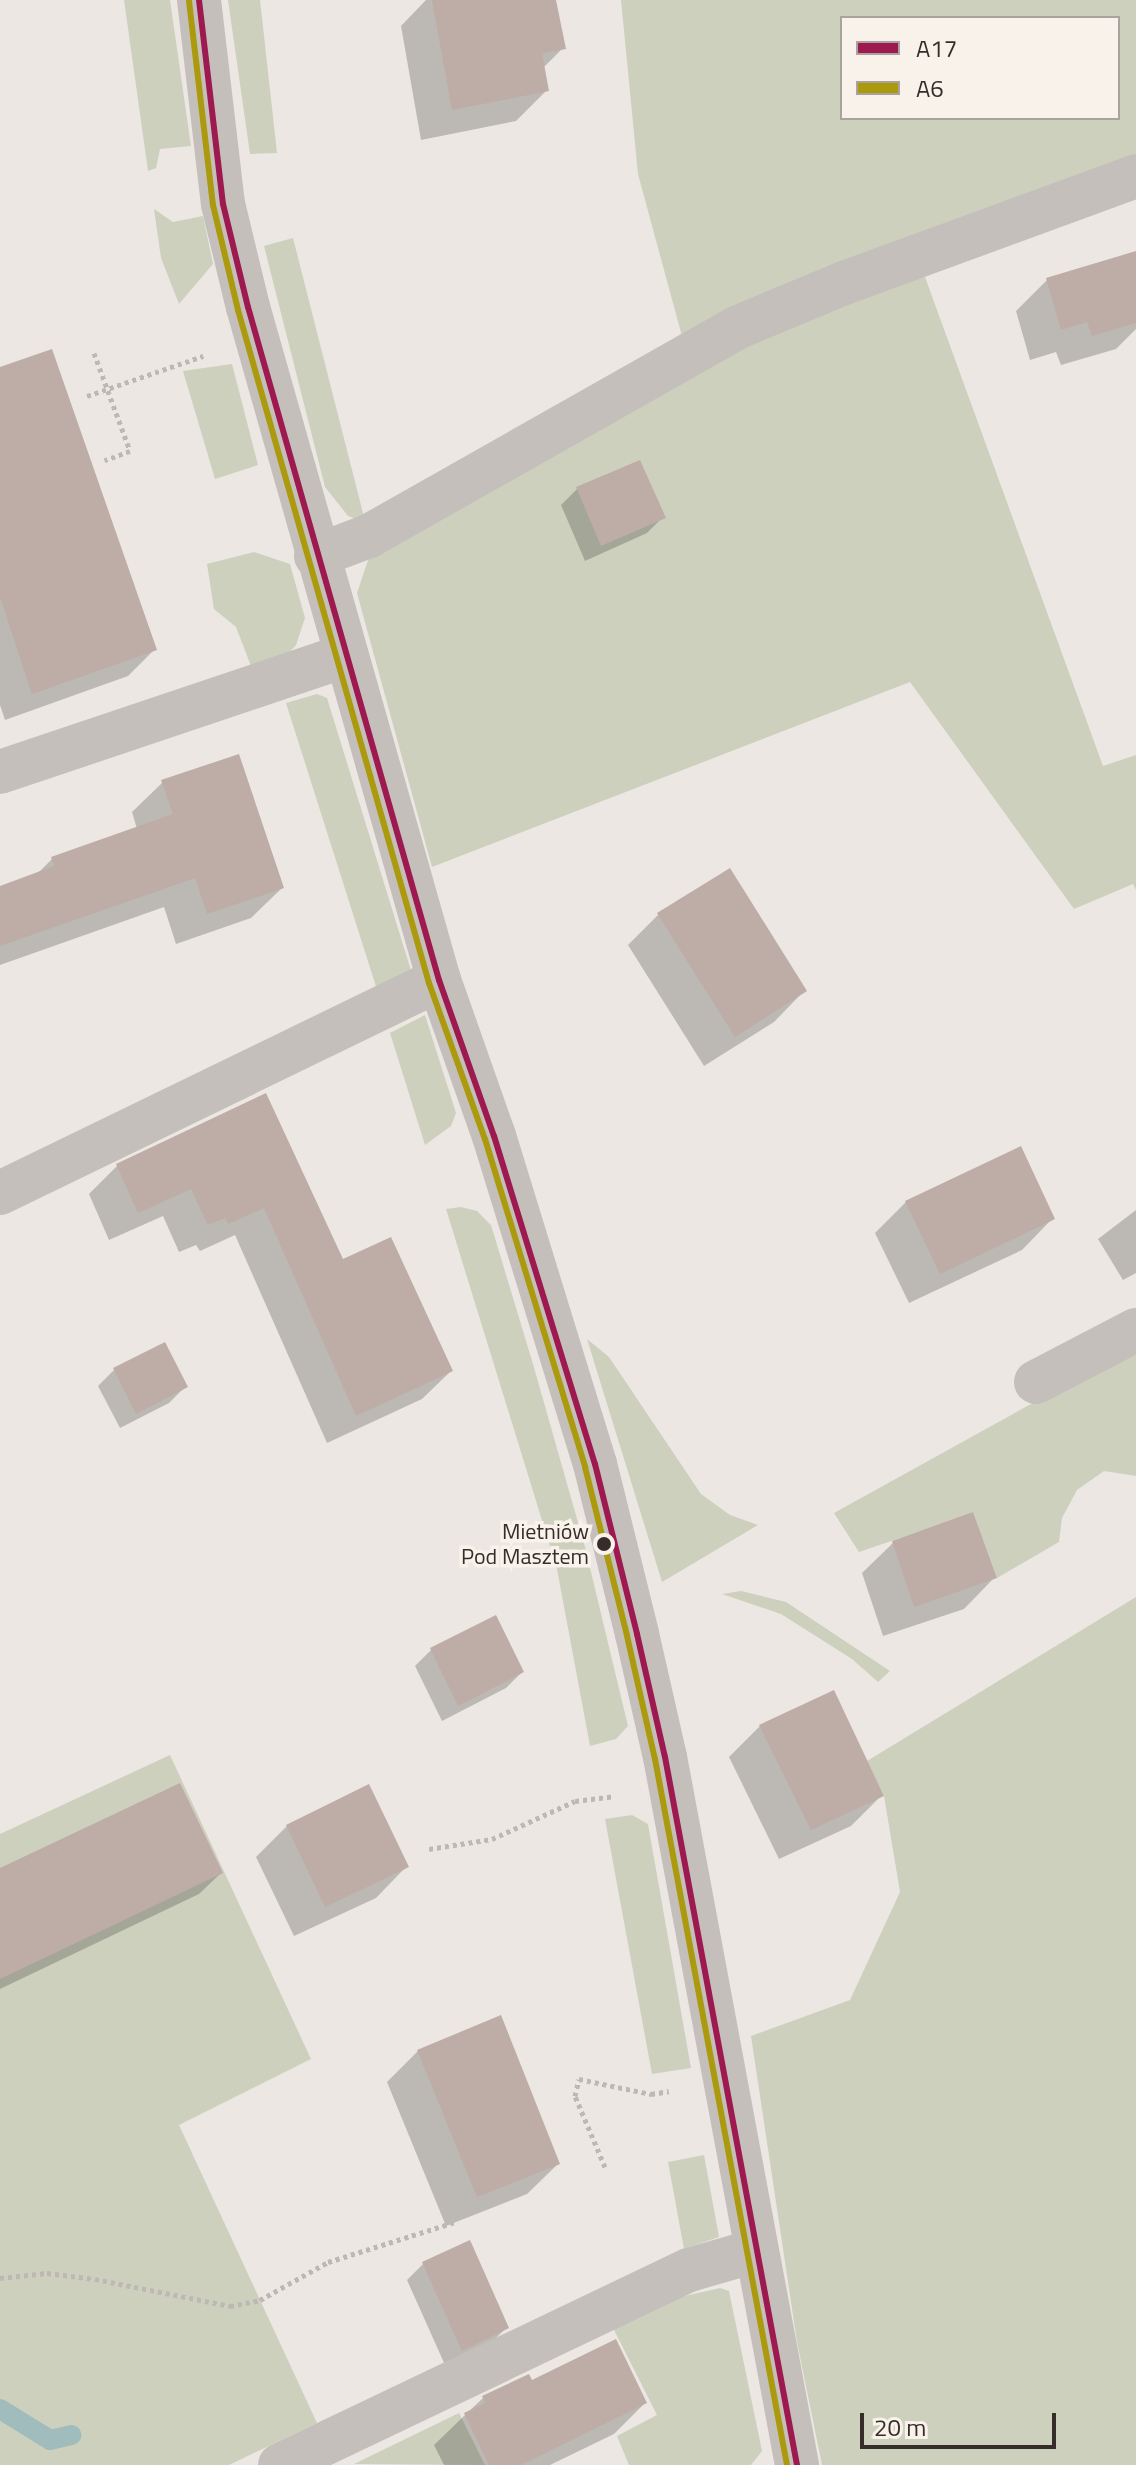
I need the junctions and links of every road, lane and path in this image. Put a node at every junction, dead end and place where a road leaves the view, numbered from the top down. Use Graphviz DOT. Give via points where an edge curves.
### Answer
graph roads {
  1 [pos="199,0"];
  2 [pos="1136,176"];
  3 [pos="94,353"];
  4 [pos="180,363"];
  5 [pos="107,389"];
  6 [pos="87,396"];
  7 [pos="105,460"];
  8 [pos="316,556"];
  9 [pos="344,656"];
  10 [pos="0,772"];
  11 [pos="439,980"];
  12 [pos="0,1193"];
  13 [pos="1136,1330"];
  14 [pos="1036,1382"];
  15 [pos="601,1798"];
  16 [pos="429,1849"];
  17 [pos="651,2094"];
  18 [pos="605,2167"];
  19 [pos="458,2221"];
  20 [pos="755,2251"];
  21 [pos="0,2278"];
  22 [pos="280,2465"];
  23 [pos="797,2465"];
  1 -- 8 [label="street" via="223,204"];
  2 -- 8 [label="street" via="857,277 736,328 369,536"];
  3 -- 5 [label="path"];
  4 -- 5 [label="path"];
  5 -- 6 [label="path"];
  5 -- 7 [label="path" via="130,451"];
  8 -- 9 [label="street"];
  9 -- 10 [label="street"];
  9 -- 11 [label="street"];
  11 -- 12 [label="street"];
  11 -- 20 [label="street" via="494,1136 595,1464 665,1757"];
  13 -- 14 [label="street"];
  15 -- 16 [label="path" via="575,1801 492,1839"];
  17 -- 18 [label="path" via="579,2079 575,2096"];
  19 -- 21 [label="path" via="328,2262 260,2300 230,2306 47,2273"];
  20 -- 22 [label="street" via="689,2270"];
  20 -- 23 [label="street"];
}
